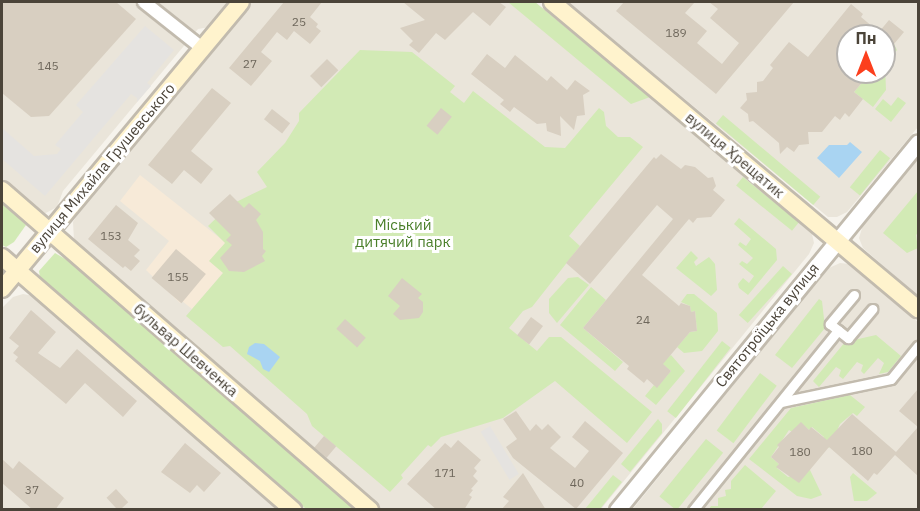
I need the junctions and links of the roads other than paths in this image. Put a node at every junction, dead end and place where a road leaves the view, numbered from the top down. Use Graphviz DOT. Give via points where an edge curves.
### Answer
graph roads {
  1 [pos="144,2"];
  2 [pos="241,2"];
  3 [pos="552,2"];
  4 [pos="202,48"];
  5 [pos="918,142"];
  6 [pos="2,190"];
  7 [pos="49,232"];
  8 [pos="838,240"];
  9 [pos="2,257"];
  10 [pos="17,271"];
  11 [pos="2,289"];
  12 [pos="854,295"];
  13 [pos="872,309"];
  14 [pos="918,309"];
  15 [pos="838,330"];
  16 [pos="918,346"];
  17 [pos="781,402"];
  18 [pos="293,510"];
  19 [pos="370,510"];
  20 [pos="617,510"];
  21 [pos="693,510"];
  1 -- 4 [label="street"];
  2 -- 4 [label="main road, вулиця Михайла Грушевського"];
  3 -- 8 [label="main road, вулиця Хрещатик"];
  4 -- 7 [label="main road, вулиця Михайла Грушевського"];
  5 -- 8 [label="street, Святотроїцька вулиця"];
  6 -- 7 [label="main road, бульвар Шевченка"];
  7 -- 10 [label="main road, вулиця Михайла Грушевського"];
  7 -- 19 [label="main road, бульвар Шевченка"];
  8 -- 14 [label="main road, вулиця Хрещатик"];
  8 -- 20 [label="street, Святотроїцька вулиця"];
  9 -- 10 [label="main road"];
  10 -- 11 [label="main road, вулиця Михайла Грушевського"];
  10 -- 18 [label="main road"];
  12 -- 15 [label="street" via="830,324"];
  13 -- 15 [label="street" via="848,338"];
  15 -- 17 [label="street"];
  16 -- 17 [label="street" via="891,379"];
  17 -- 21 [label="street"];
}
